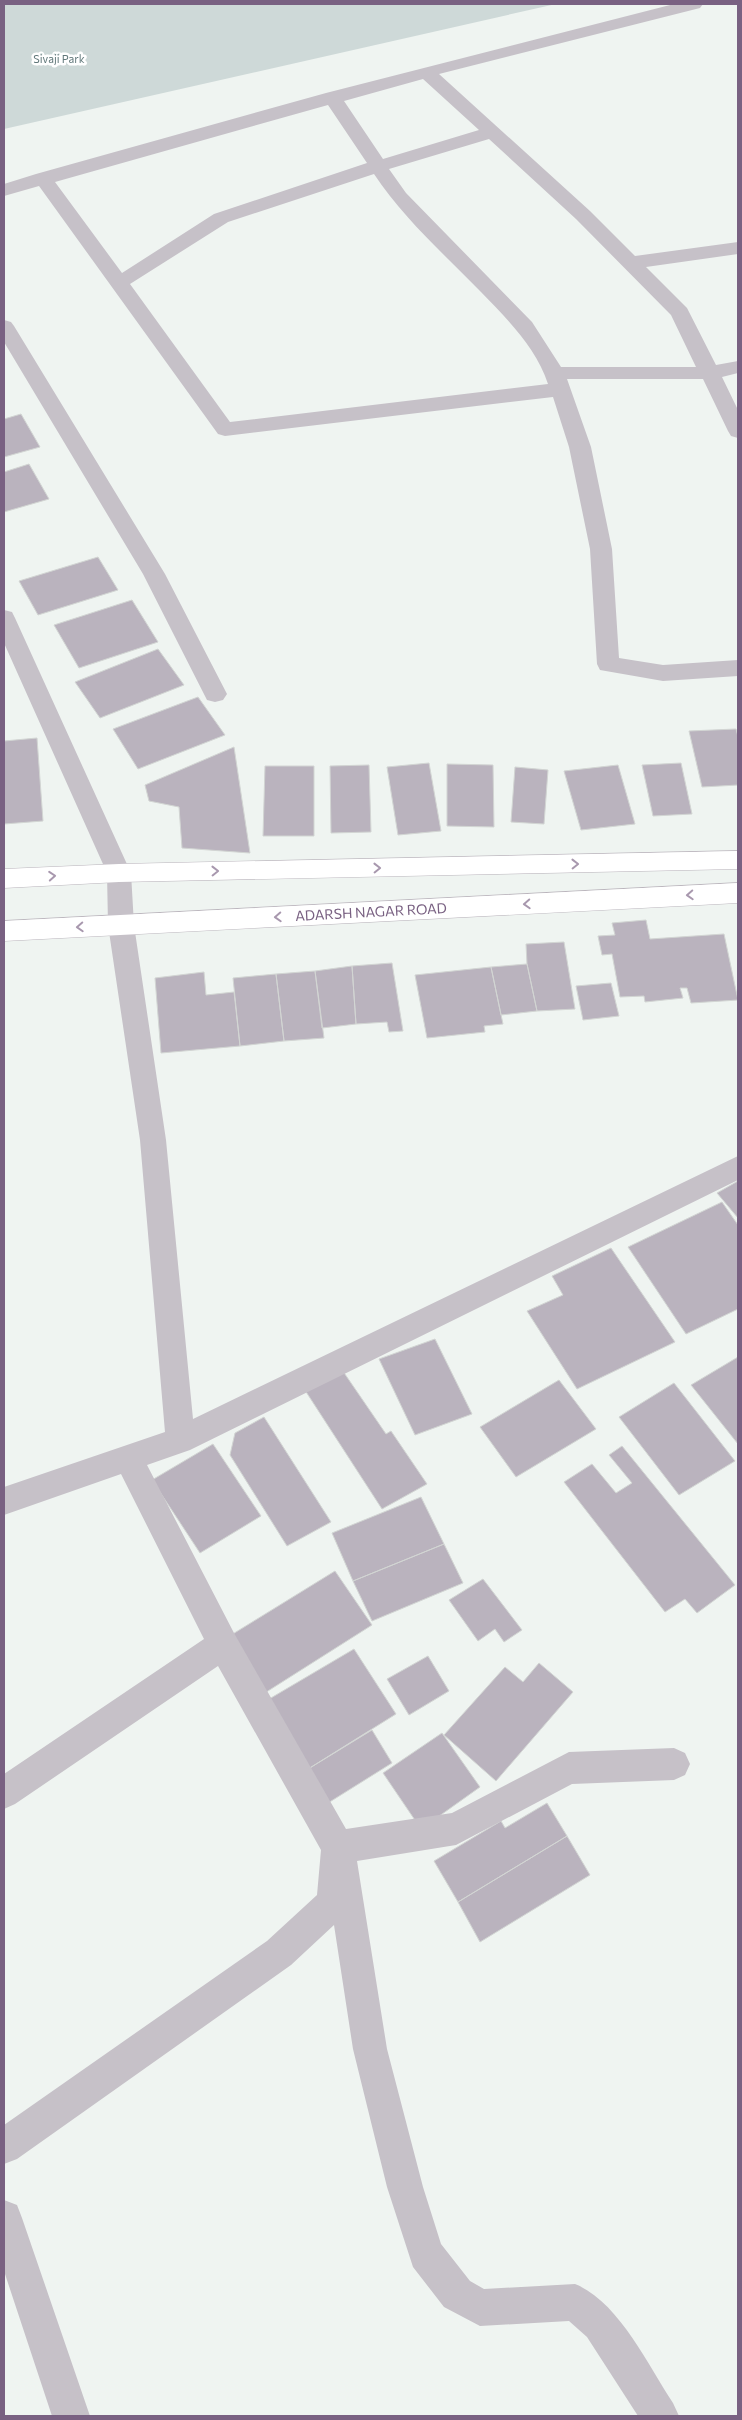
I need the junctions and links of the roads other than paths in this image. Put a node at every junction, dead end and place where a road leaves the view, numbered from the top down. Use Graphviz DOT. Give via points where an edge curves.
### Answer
graph roads {
  1 [pos="694,4"];
  2 [pos="426,72"];
  3 [pos="332,97"];
  4 [pos="492,132"];
  5 [pos="378,166"];
  6 [pos="43,178"];
  7 [pos="4,190"];
  8 [pos="738,248"];
  9 [pos="630,262"];
  10 [pos="119,282"];
  11 [pos="4,326"];
  12 [pos="738,367"];
  13 [pos="709,373"];
  14 [pos="558,381"];
  15 [pos="738,431"];
  16 [pos="4,620"];
  17 [pos="738,668"];
  18 [pos="214,694"];
  19 [pos="738,860"];
  20 [pos="119,873"];
  21 [pos="4,879"];
  22 [pos="738,893"];
  23 [pos="121,925"];
  24 [pos="4,931"];
  25 [pos="738,1168"];
  26 [pos="180,1440"];
  27 [pos="128,1457"];
  28 [pos="4,1501"];
  29 [pos="223,1644"];
  30 [pos="674,1764"];
  31 [pos="4,1793"];
  32 [pos="338,1847"];
  33 [pos="4,2146"];
  34 [pos="4,2218"];
  35 [pos="72,2416"];
  36 [pos="660,2416"];
  1 -- 2 [label="street"];
  2 -- 3 [label="street"];
  2 -- 4 [label="street"];
  3 -- 5 [label="street"];
  3 -- 6 [label="street"];
  4 -- 5 [label="street"];
  4 -- 9 [label="street"];
  5 -- 10 [label="street" via="221,218"];
  5 -- 14 [label="street" via="398,196 525,326"];
  6 -- 7 [label="street"];
  6 -- 10 [label="street"];
  8 -- 9 [label="street"];
  9 -- 13 [label="street" via="680,312"];
  10 -- 14 [label="street" via="225,429"];
  11 -- 18 [label="street" via="154,574"];
  12 -- 13 [label="street"];
  13 -- 14 [label="street"];
  13 -- 15 [label="street"];
  14 -- 17 [label="street" via="580,447 601,549 608,664 663,673"];
  16 -- 20 [label="street"];
  20 -- 19 [label="main road, one-way"];
  21 -- 20 [label="main road, one-way"];
  20 -- 23 [label="street"];
  22 -- 23 [label="main road, ADARSH NAGAR ROAD, one-way"];
  23 -- 24 [label="main road, ADARSH NAGAR ROAD, one-way"];
  23 -- 26 [label="street" via="153,1140"];
  25 -- 26 [label="street"];
  26 -- 27 [label="street"];
  27 -- 28 [label="street"];
  27 -- 29 [label="street"];
  29 -- 31 [label="street"];
  29 -- 32 [label="street"];
  30 -- 32 [label="street" via="569,1768 456,1829"];
  32 -- 33 [label="street" via="333,1903 279,1954"];
  32 -- 36 [label="street" via="370,2049 426,2254 457,2294 480,2308 575,2302 600,2324"];
  34 -- 35 [label="street"];
}
